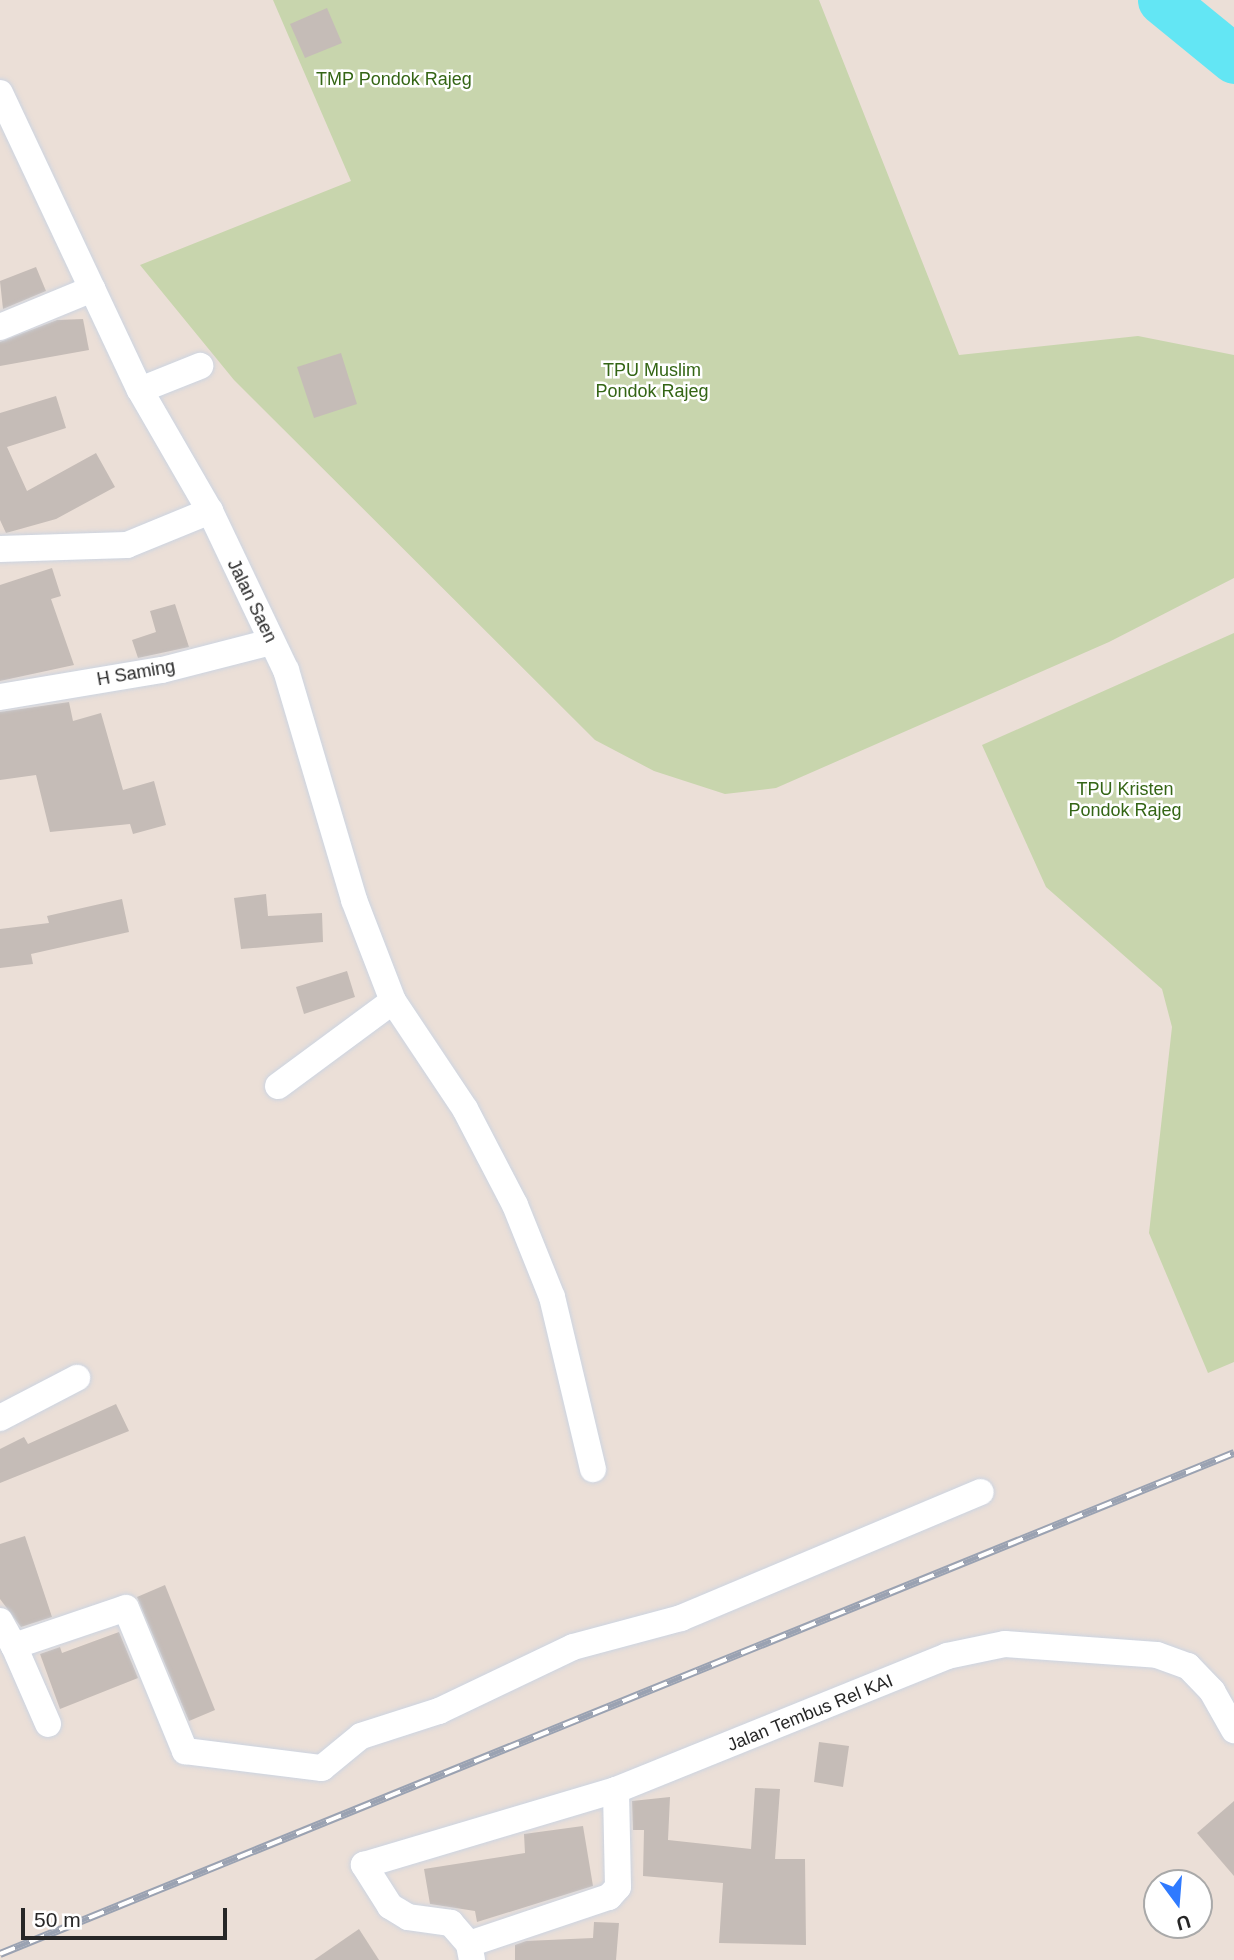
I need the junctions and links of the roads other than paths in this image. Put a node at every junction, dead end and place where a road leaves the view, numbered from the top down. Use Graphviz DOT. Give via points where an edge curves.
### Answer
graph roads {
  1 [pos="0,93"];
  2 [pos="92,289"];
  3 [pos="0,327"];
  4 [pos="197,367"];
  5 [pos="144,389"];
  6 [pos="210,512"];
  7 [pos="0,549"];
  8 [pos="271,642"];
  9 [pos="0,697"];
  10 [pos="393,1001"];
  11 [pos="278,1086"];
  12 [pos="77,1378"];
  13 [pos="0,1418"];
  14 [pos="593,1469"];
  15 [pos="981,1492"];
  16 [pos="0,1621"];
  17 [pos="14,1646"];
  18 [pos="48,1724"];
  19 [pos="1234,1730"];
  20 [pos="616,1790"];
  21 [pos="470,1952"];
  1 -- 2 [label="street, Jalan Saen"];
  2 -- 3 [label="street"];
  2 -- 5 [label="street, Jalan Saen"];
  4 -- 5 [label="street"];
  5 -- 6 [label="street, Jalan Saen"];
  6 -- 7 [label="street" via="127,545"];
  6 -- 8 [label="street, Jalan Saen"];
  8 -- 9 [label="street, H Saming" via="162,670"];
  8 -- 10 [label="street, Jalan Saen" via="286,670 354,900"];
  10 -- 11 [label="street"];
  10 -- 14 [label="street, Jalan Saen" via="465,1110 515,1205 552,1297"];
  12 -- 13 [label="street"];
  15 -- 17 [label="street" via="681,1618 573,1647 439,1711 361,1736 322,1768 186,1751 126,1608"];
  16 -- 17 [label="street"];
  17 -- 18 [label="street"];
  19 -- 20 [label="street, Jalan Tembus Rel KAI" via="1212,1691 1188,1665 1091,1647 1005,1644 947,1656"];
  20 -- 21 [label="street" via="618,1887 608,1897"];
  20 -- 21 [label="street, Jalan Tembus Rel KAI" via="364,1865 390,1906 408,1917 451,1923"];
}
